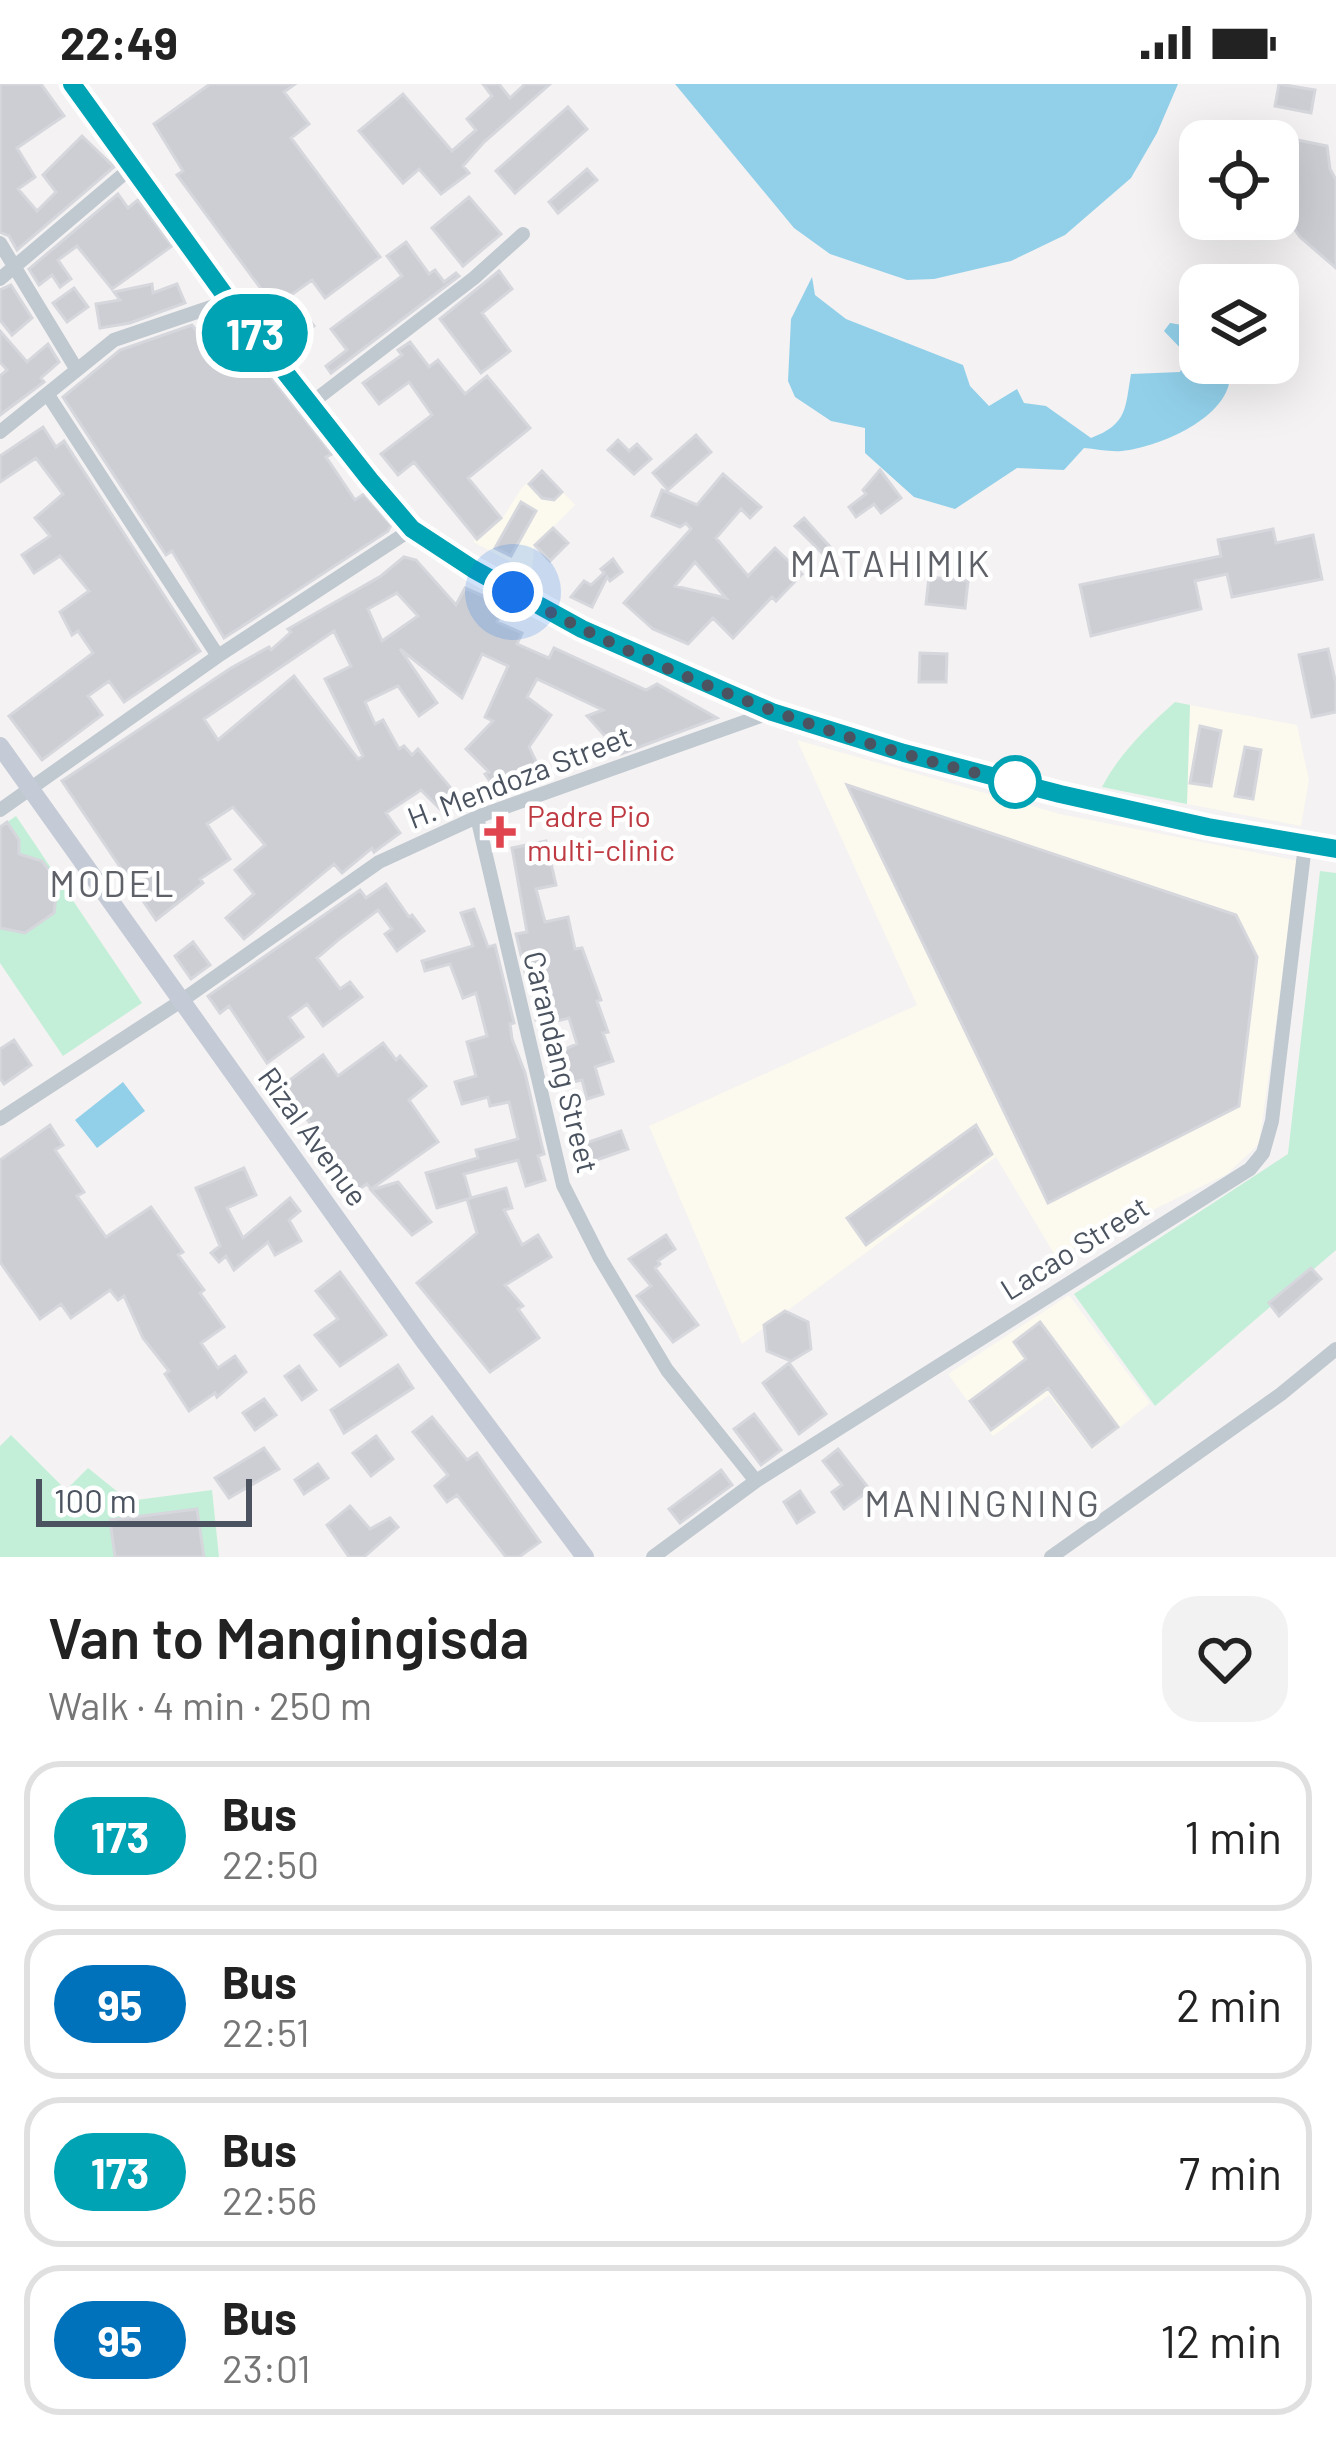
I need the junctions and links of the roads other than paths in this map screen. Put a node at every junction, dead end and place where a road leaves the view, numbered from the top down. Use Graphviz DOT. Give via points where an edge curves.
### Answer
graph roads {
  1 [pos="72,84"];
  2 [pos="132,166"];
  3 [pos="523,234"];
  4 [pos="0,243"];
  5 [pos="14,264"];
  6 [pos="0,279"];
  7 [pos="229,301"];
  8 [pos="77,370"];
  9 [pos="48,394"];
  10 [pos="310,404"];
  11 [pos="0,432"];
  12 [pos="412,529"];
  13 [pos="218,656"];
  14 [pos="772,712"];
  15 [pos="0,746"];
  16 [pos="31,789"];
  17 [pos="0,810"];
  18 [pos="477,817"];
  19 [pos="1305,845"];
  20 [pos="1336,849"];
  21 [pos="181,1001"];
  22 [pos="0,1119"];
  23 [pos="1336,1349"];
  24 [pos="756,1481"];
  25 [pos="585,1557"];
  26 [pos="653,1557"];
  27 [pos="1051,1557"];
  1 -- 2 [label="main road"];
  2 -- 5 [label="street"];
  2 -- 7 [label="main road"];
  3 -- 10 [label="street"];
  4 -- 5 [label="street"];
  5 -- 6 [label="street"];
  5 -- 8 [label="street"];
  7 -- 8 [label="street" via="123,336"];
  7 -- 10 [label="main road"];
  8 -- 9 [label="street"];
  9 -- 11 [label="street"];
  9 -- 13 [label="street"];
  10 -- 12 [label="main road"];
  12 -- 13 [label="street"];
  12 -- 14 [label="main road" via="582,629"];
  13 -- 16 [label="street"];
  14 -- 18 [label="street, H. Mendoza Street"];
  14 -- 19 [label="main road" via="1038,788"];
  15 -- 16 [label="main road, Rizal Avenue"];
  16 -- 17 [label="street"];
  16 -- 21 [label="main road, Rizal Avenue"];
  18 -- 21 [label="street, H. Mendoza Street" via="379,862"];
  18 -- 24 [label="street, Carandang Street" via="563,1185 667,1370"];
  19 -- 20 [label="main road"];
  19 -- 24 [label="street, Lacao Street" via="1272,1121 1250,1169"];
  21 -- 22 [label="street, H. Mendoza Street"];
  21 -- 25 [label="main road, Rizal Avenue"];
  23 -- 27 [label="street"];
  24 -- 26 [label="street, Lacao Street"];
}
